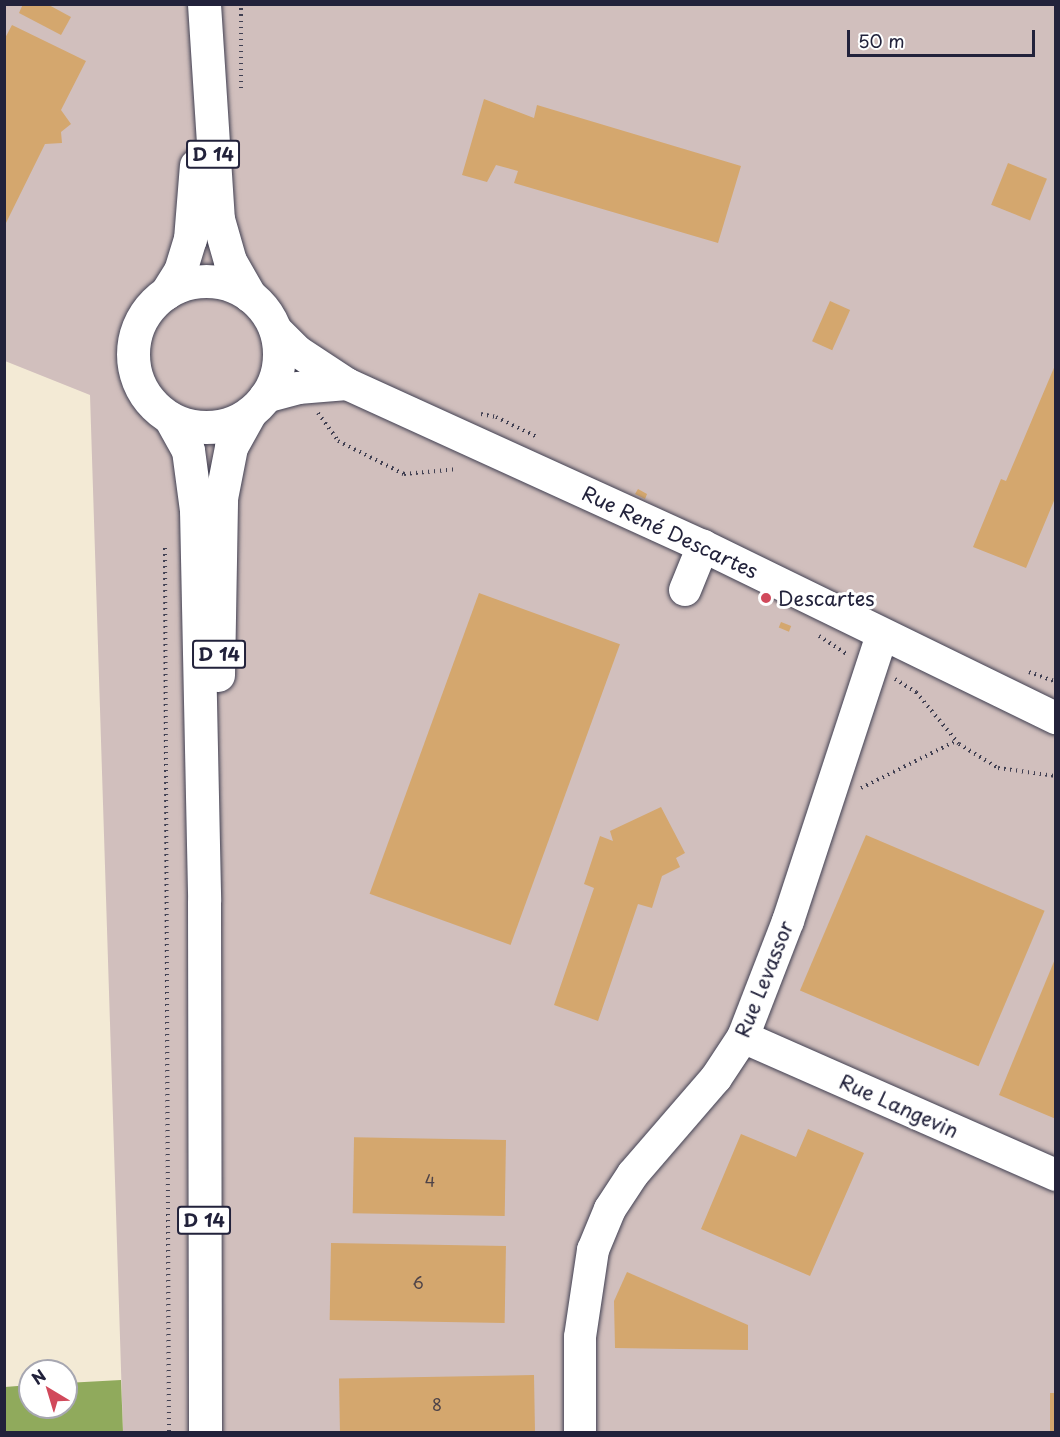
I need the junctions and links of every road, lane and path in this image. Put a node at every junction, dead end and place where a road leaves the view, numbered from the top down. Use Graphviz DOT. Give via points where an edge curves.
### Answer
graph roads {
  1 [pos="202,4"];
  2 [pos="166,293"];
  3 [pos="250,296"];
  4 [pos="275,329"];
  5 [pos="347,384"];
  6 [pos="314,404"];
  7 [pos="258,405"];
  8 [pos="170,418"];
  9 [pos="458,469"];
  10 [pos="165,542"];
  11 [pos="704,546"];
  12 [pos="685,590"];
  13 [pos="882,635"];
  14 [pos="894,678"];
  15 [pos="1056,718"];
  16 [pos="956,741"];
  17 [pos="1056,776"];
  18 [pos="825,805"];
  19 [pos="204,901"];
  20 [pos="743,1037"];
  21 [pos="1056,1175"];
  22 [pos="169,1432"];
  23 [pos="205,1432"];
  24 [pos="580,1432"];
  1 -- 2 [label="main road, D 14" via="193,219 186,256"];
  1 -- 3 [label="main road, D 14" via="218,219 230,261"];
  2 -- 3 [label="main road" via="206,281 226,284"];
  2 -- 8 [label="main road" via="143,317 132,357 145,396"];
  3 -- 4 [label="main road"];
  4 -- 5 [label="street, Rue René Descartes" via="297,351"];
  4 -- 7 [label="main road" via="279,363"];
  5 -- 7 [label="street, Rue René Descartes" via="298,388"];
  5 -- 11 [label="street, Rue René Descartes"];
  6 -- 9 [label="path" via="324,425 338,441 404,474"];
  7 -- 8 [label="main road" via="230,424 210,428"];
  7 -- 19 [label="main road, D 14" via="231,447 221,498 219,658"];
  8 -- 19 [label="main road, D 14" via="188,450 196,510"];
  10 -- 22 [label="path"];
  11 -- 12 [label="street"];
  11 -- 13 [label="street, Rue René Descartes"];
  13 -- 15 [label="street, Rue René Descartes"];
  13 -- 18 [label="street, Rue Levassor"];
  14 -- 16 [label="path" via="916,692"];
  16 -- 17 [label="path" via="998,768"];
  16 -- 18 [label="path"];
  18 -- 20 [label="street, Rue Levassor" via="772,966"];
  19 -- 23 [label="main road, D 14"];
  20 -- 21 [label="street, Rue Langevin"];
  20 -- 24 [label="street, Rue Levassor" via="716,1078 633,1174 610,1209 593,1250 580,1337"];
}
